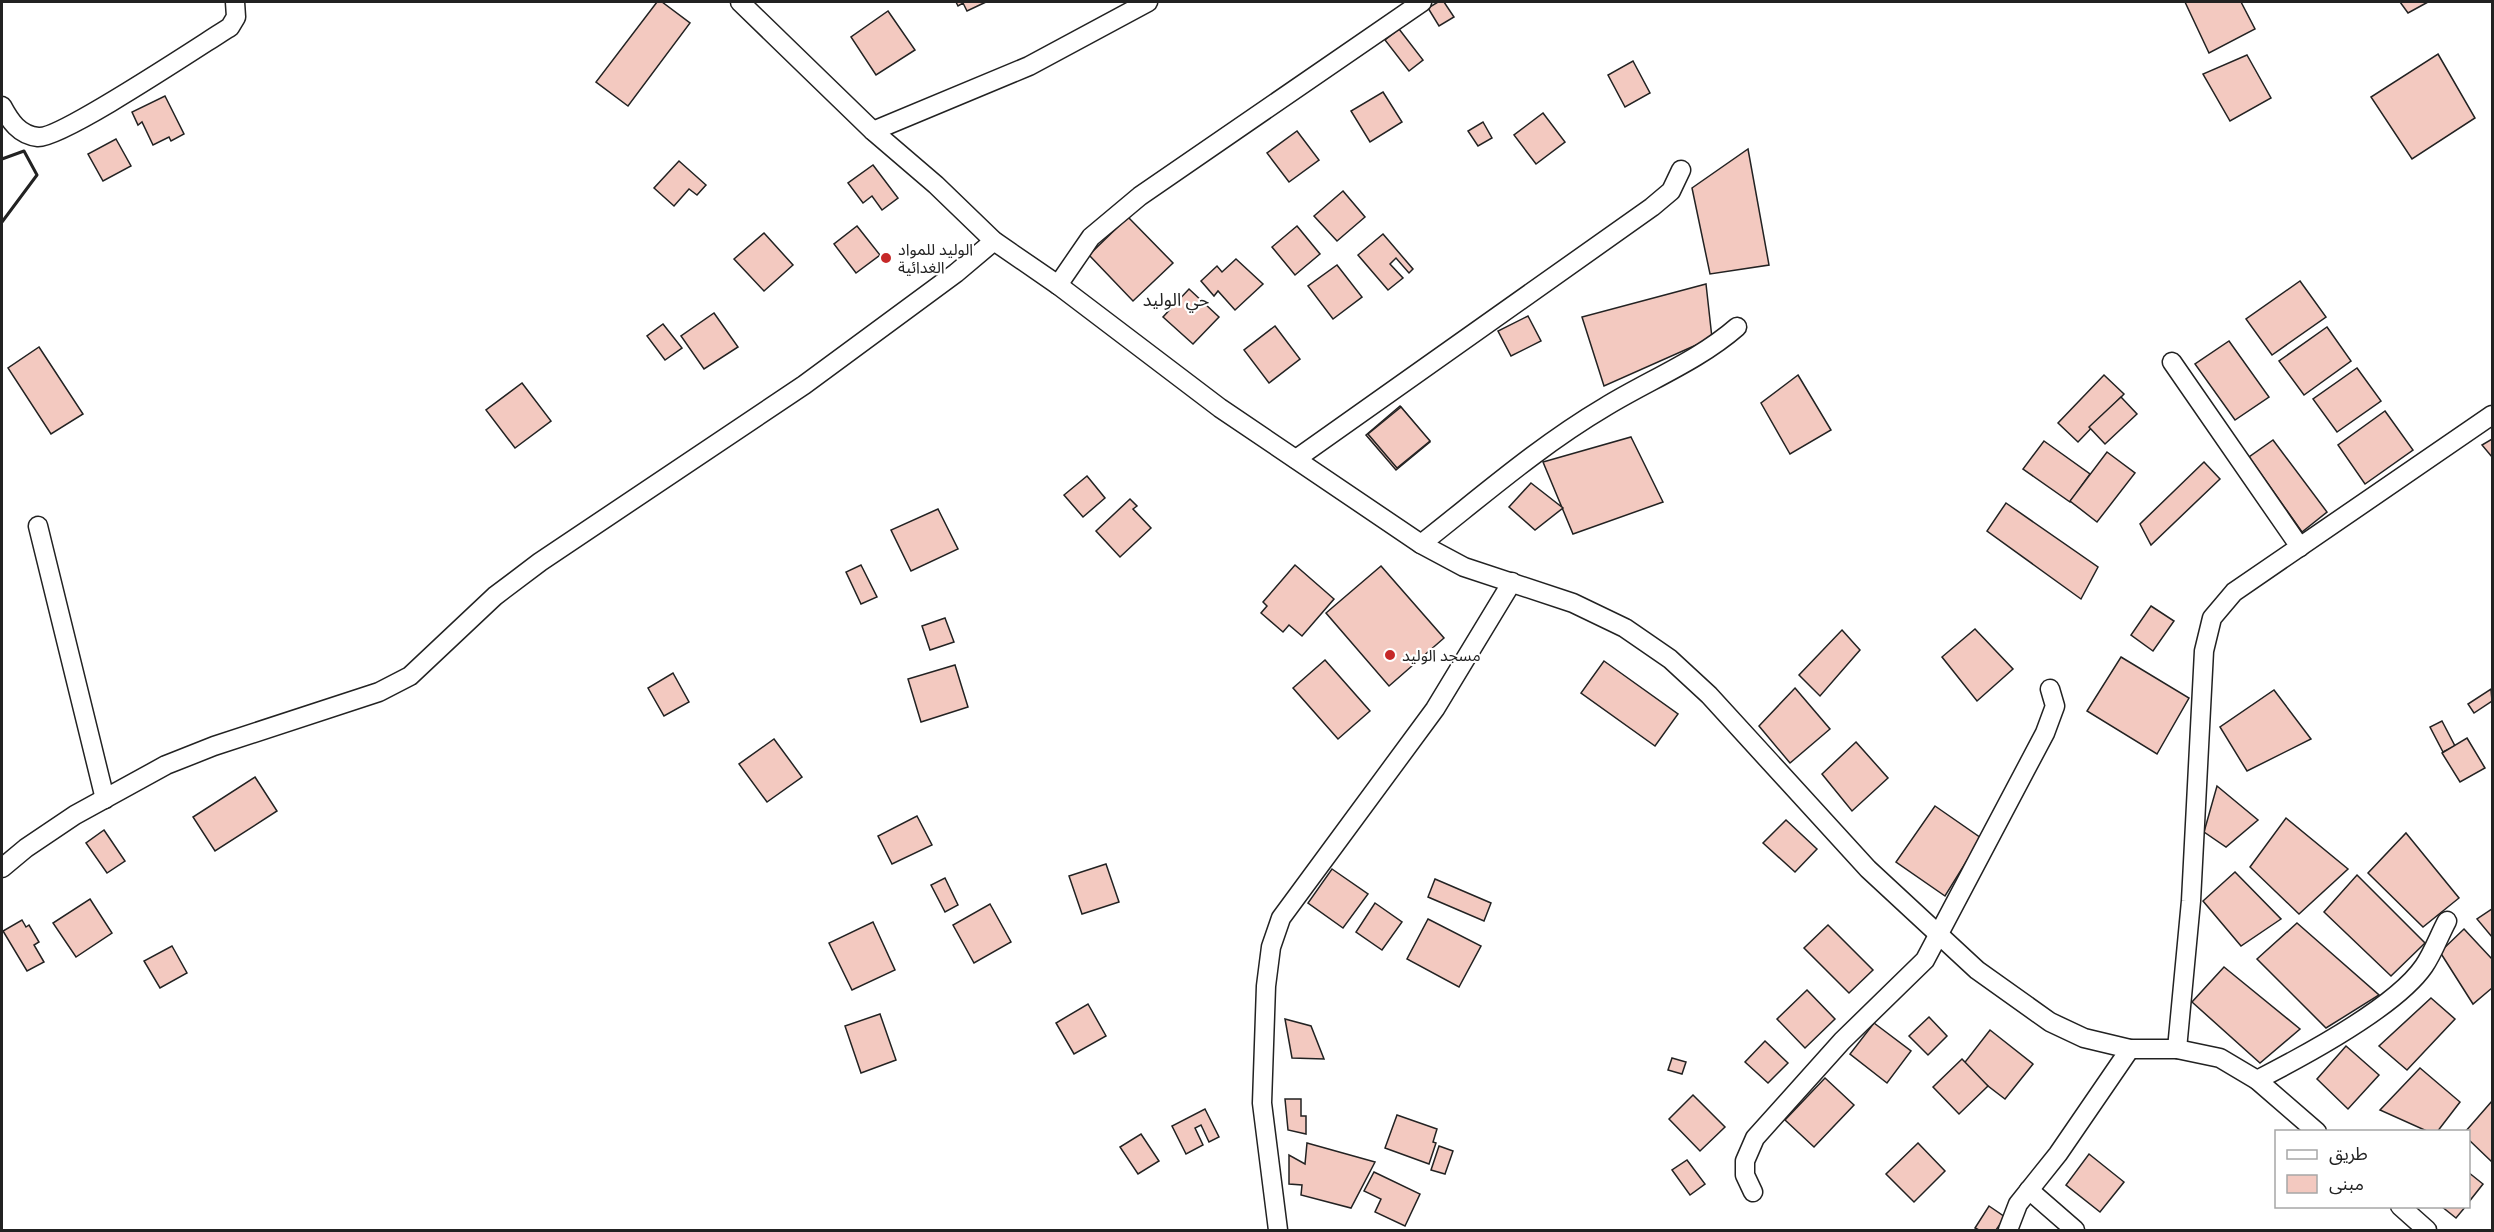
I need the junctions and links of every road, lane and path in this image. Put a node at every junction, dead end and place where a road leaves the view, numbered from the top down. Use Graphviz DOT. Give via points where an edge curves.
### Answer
graph roads {
  1 [pos="235,2"];
  2 [pos="740,2"];
  3 [pos="1148,2"];
  4 [pos="1422,2"];
  5 [pos="2,106"];
  6 [pos="873,131"];
  7 [pos="1682,170"];
  8 [pos="994,241"];
  9 [pos="1058,285"];
  10 [pos="1737,327"];
  11 [pos="2172,362"];
  12 [pos="2493,416"];
  13 [pos="1296,459"];
  14 [pos="38,526"];
  15 [pos="1421,544"];
  16 [pos="2301,547"];
  17 [pos="1512,582"];
  18 [pos="2050,689"];
  19 [pos="105,799"];
  20 [pos="2,868"];
  21 [pos="2447,921"];
  22 [pos="1938,937"];
  23 [pos="2130,1049"];
  24 [pos="2177,1049"];
  25 [pos="2257,1080"];
  26 [pos="2316,1130"];
  27 [pos="2029,1190"];
  28 [pos="1753,1192"];
  29 [pos="2402,1208"];
  30 [pos="1278,1230"];
  31 [pos="2008,1230"];
  32 [pos="2075,1230"];
  33 [pos="2427,1230"];
  1 -- 5 [label="street" via="237,17 230,27 48,136 24,134"];
  2 -- 6 [label="street"];
  3 -- 6 [label="street" via="1029,66"];
  4 -- 9 [label="street" via="1140,196 1091,237"];
  6 -- 8 [label="street"];
  7 -- 13 [label="street" via="1671,191 1652,207"];
  8 -- 9 [label="street"];
  8 -- 19 [label="street" via="804,385 540,562 495,597 410,676 379,692 166,765"];
  9 -- 13 [label="street" via="1220,408"];
  10 -- 15 [label="street" via="1696,358 1559,436"];
  11 -- 16 [label="street"];
  12 -- 16 [label="street"];
  13 -- 15 [label="street"];
  14 -- 19 [label="street"];
  15 -- 17 [label="street" via="1464,567"];
  16 -- 24 [label="street" via="2234,592 2212,618 2205,651 2191,902"];
  17 -- 22 [label="street" via="1573,603 1625,628 1670,659 1709,694 1868,869"];
  17 -- 30 [label="street" via="1435,709 1281,918 1271,947 1266,986 1262,1103"];
  18 -- 22 [label="street" via="2055,706 2045,733"];
  19 -- 20 [label="street" via="26,848"];
  21 -- 25 [label="street" via="2424,967 2409,983 2334,1037"];
  22 -- 23 [label="street" via="2050,1022 2085,1038"];
  22 -- 28 [label="street" via="1925,960 1842,1041 1755,1138 1745,1161 1745,1175"];
  23 -- 24 [label="street"];
  23 -- 27 [label="street"];
  24 -- 25 [label="street" via="2220,1058"];
  25 -- 26 [label="street"];
  27 -- 31 [label="street" via="2018,1204"];
  27 -- 32 [label="street"];
  29 -- 33 [label="street"];
}
